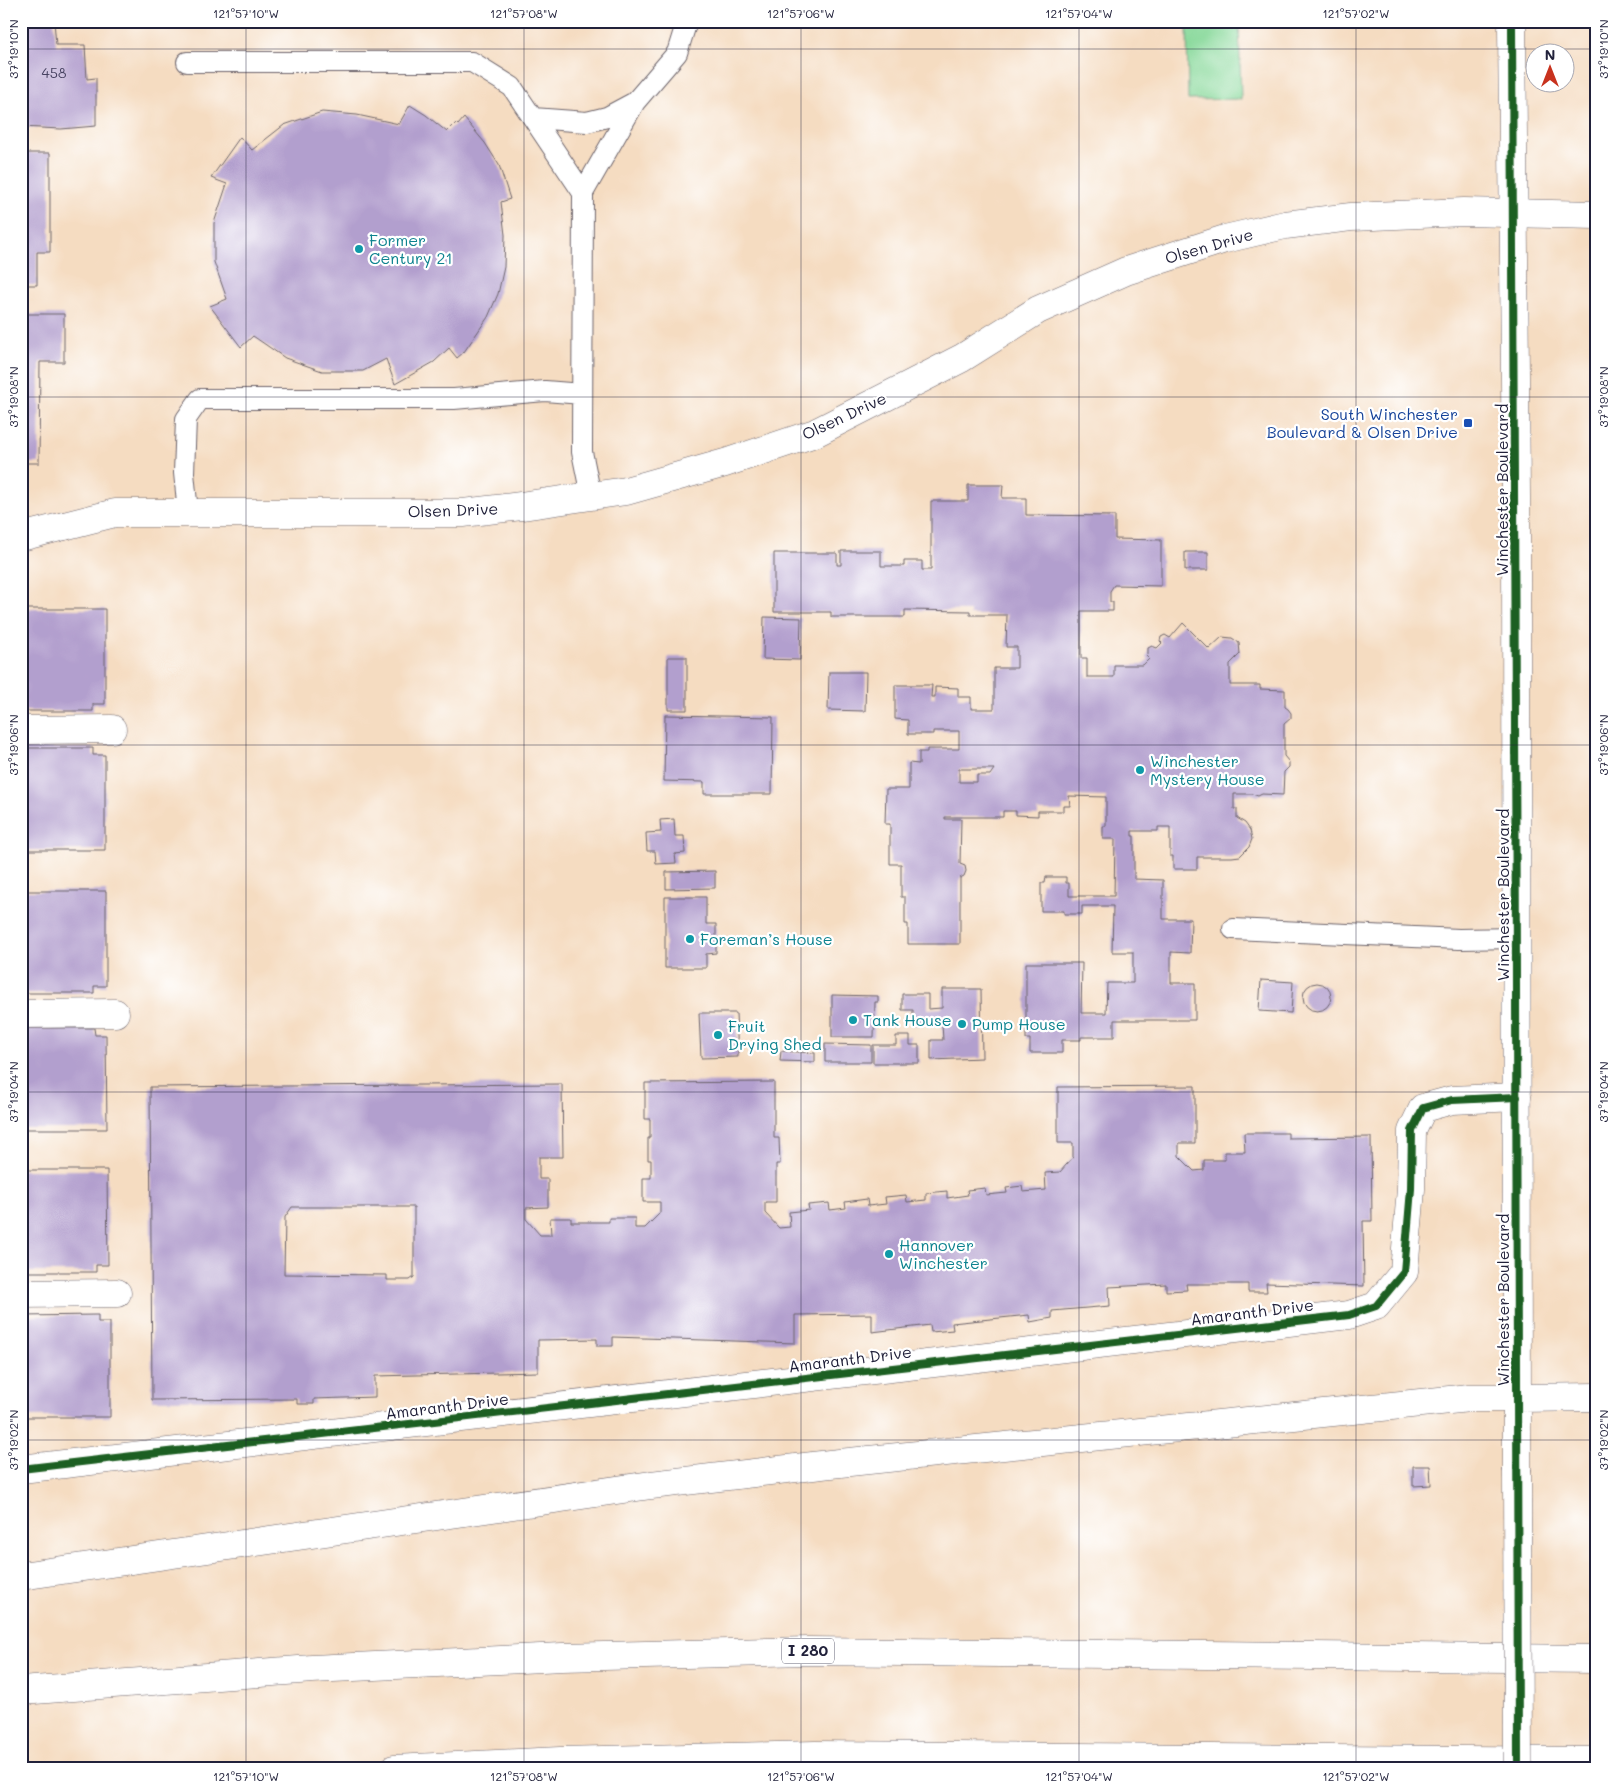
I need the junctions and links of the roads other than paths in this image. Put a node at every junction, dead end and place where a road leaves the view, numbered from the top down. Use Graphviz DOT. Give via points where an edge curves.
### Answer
graph roads {
  1 [pos="687,21"];
  2 [pos="1512,21"];
  3 [pos="187,62"];
  4 [pos="635,102"];
  5 [pos="533,118"];
  6 [pos="583,193"];
  7 [pos="1514,214"];
  8 [pos="1597,215"];
  9 [pos="582,394"];
  10 [pos="591,496"];
  11 [pos="188,512"];
  12 [pos="21,537"];
  13 [pos="112,729"];
  14 [pos="21,730"];
  15 [pos="1233,929"];
  16 [pos="1517,938"];
  17 [pos="115,1013"];
  18 [pos="21,1014"];
  19 [pos="1517,1097"];
  20 [pos="117,1293"];
  21 [pos="21,1294"];
  22 [pos="1597,1396"];
  23 [pos="1516,1398"];
  24 [pos="21,1469"];
  25 [pos="21,1576"];
  26 [pos="1597,1658"];
  27 [pos="21,1692"];
  28 [pos="1597,1761"];
  29 [pos="394,1769"];
  30 [pos="1518,1769"];
  1 -- 4 [label="lane" via="677,53"];
  2 -- 7 [label="main road, Winchester Boulevard"];
  3 -- 5 [label="lane" via="472,62 512,87"];
  4 -- 5 [label="lane" via="607,117 587,122"];
  4 -- 6 [label="lane"];
  5 -- 6 [label="lane"];
  6 -- 9 [label="lane"];
  7 -- 8 [label="main road, Olsen Drive"];
  7 -- 10 [label="main road, Olsen Drive" via="1464,212 1351,217 1285,225 1225,239 1126,271 1038,310 962,358 815,433 724,463 635,488"];
  7 -- 16 [label="main road, Winchester Boulevard"];
  9 -- 10 [label="lane" via="582,452"];
  9 -- 11 [label="lane" via="545,391 454,399 200,399 186,419 184,473"];
  10 -- 11 [label="main road, Olsen Drive" via="463,513"];
  11 -- 12 [label="main road, Olsen Drive" via="115,513"];
  13 -- 14 [label="main road"];
  15 -- 16 [label="lane" via="1459,939"];
  16 -- 19 [label="main road, Winchester Boulevard"];
  17 -- 18 [label="main road"];
  19 -- 23 [label="main road, Winchester Boulevard"];
  19 -- 24 [label="main road, Amaranth Drive" via="1452,1100 1423,1108 1412,1131 1404,1272 1376,1306 1349,1315"];
  20 -- 21 [label="main road"];
  22 -- 23 [label="main road"];
  23 -- 25 [label="main road" via="1469,1398 650,1485"];
  23 -- 30 [label="main road, Winchester Boulevard, bridge"];
  26 -- 27 [label="main road, I 280" via="789,1652 562,1657 321,1668"];
  28 -- 29 [label="main road" via="816,1755"];
}
